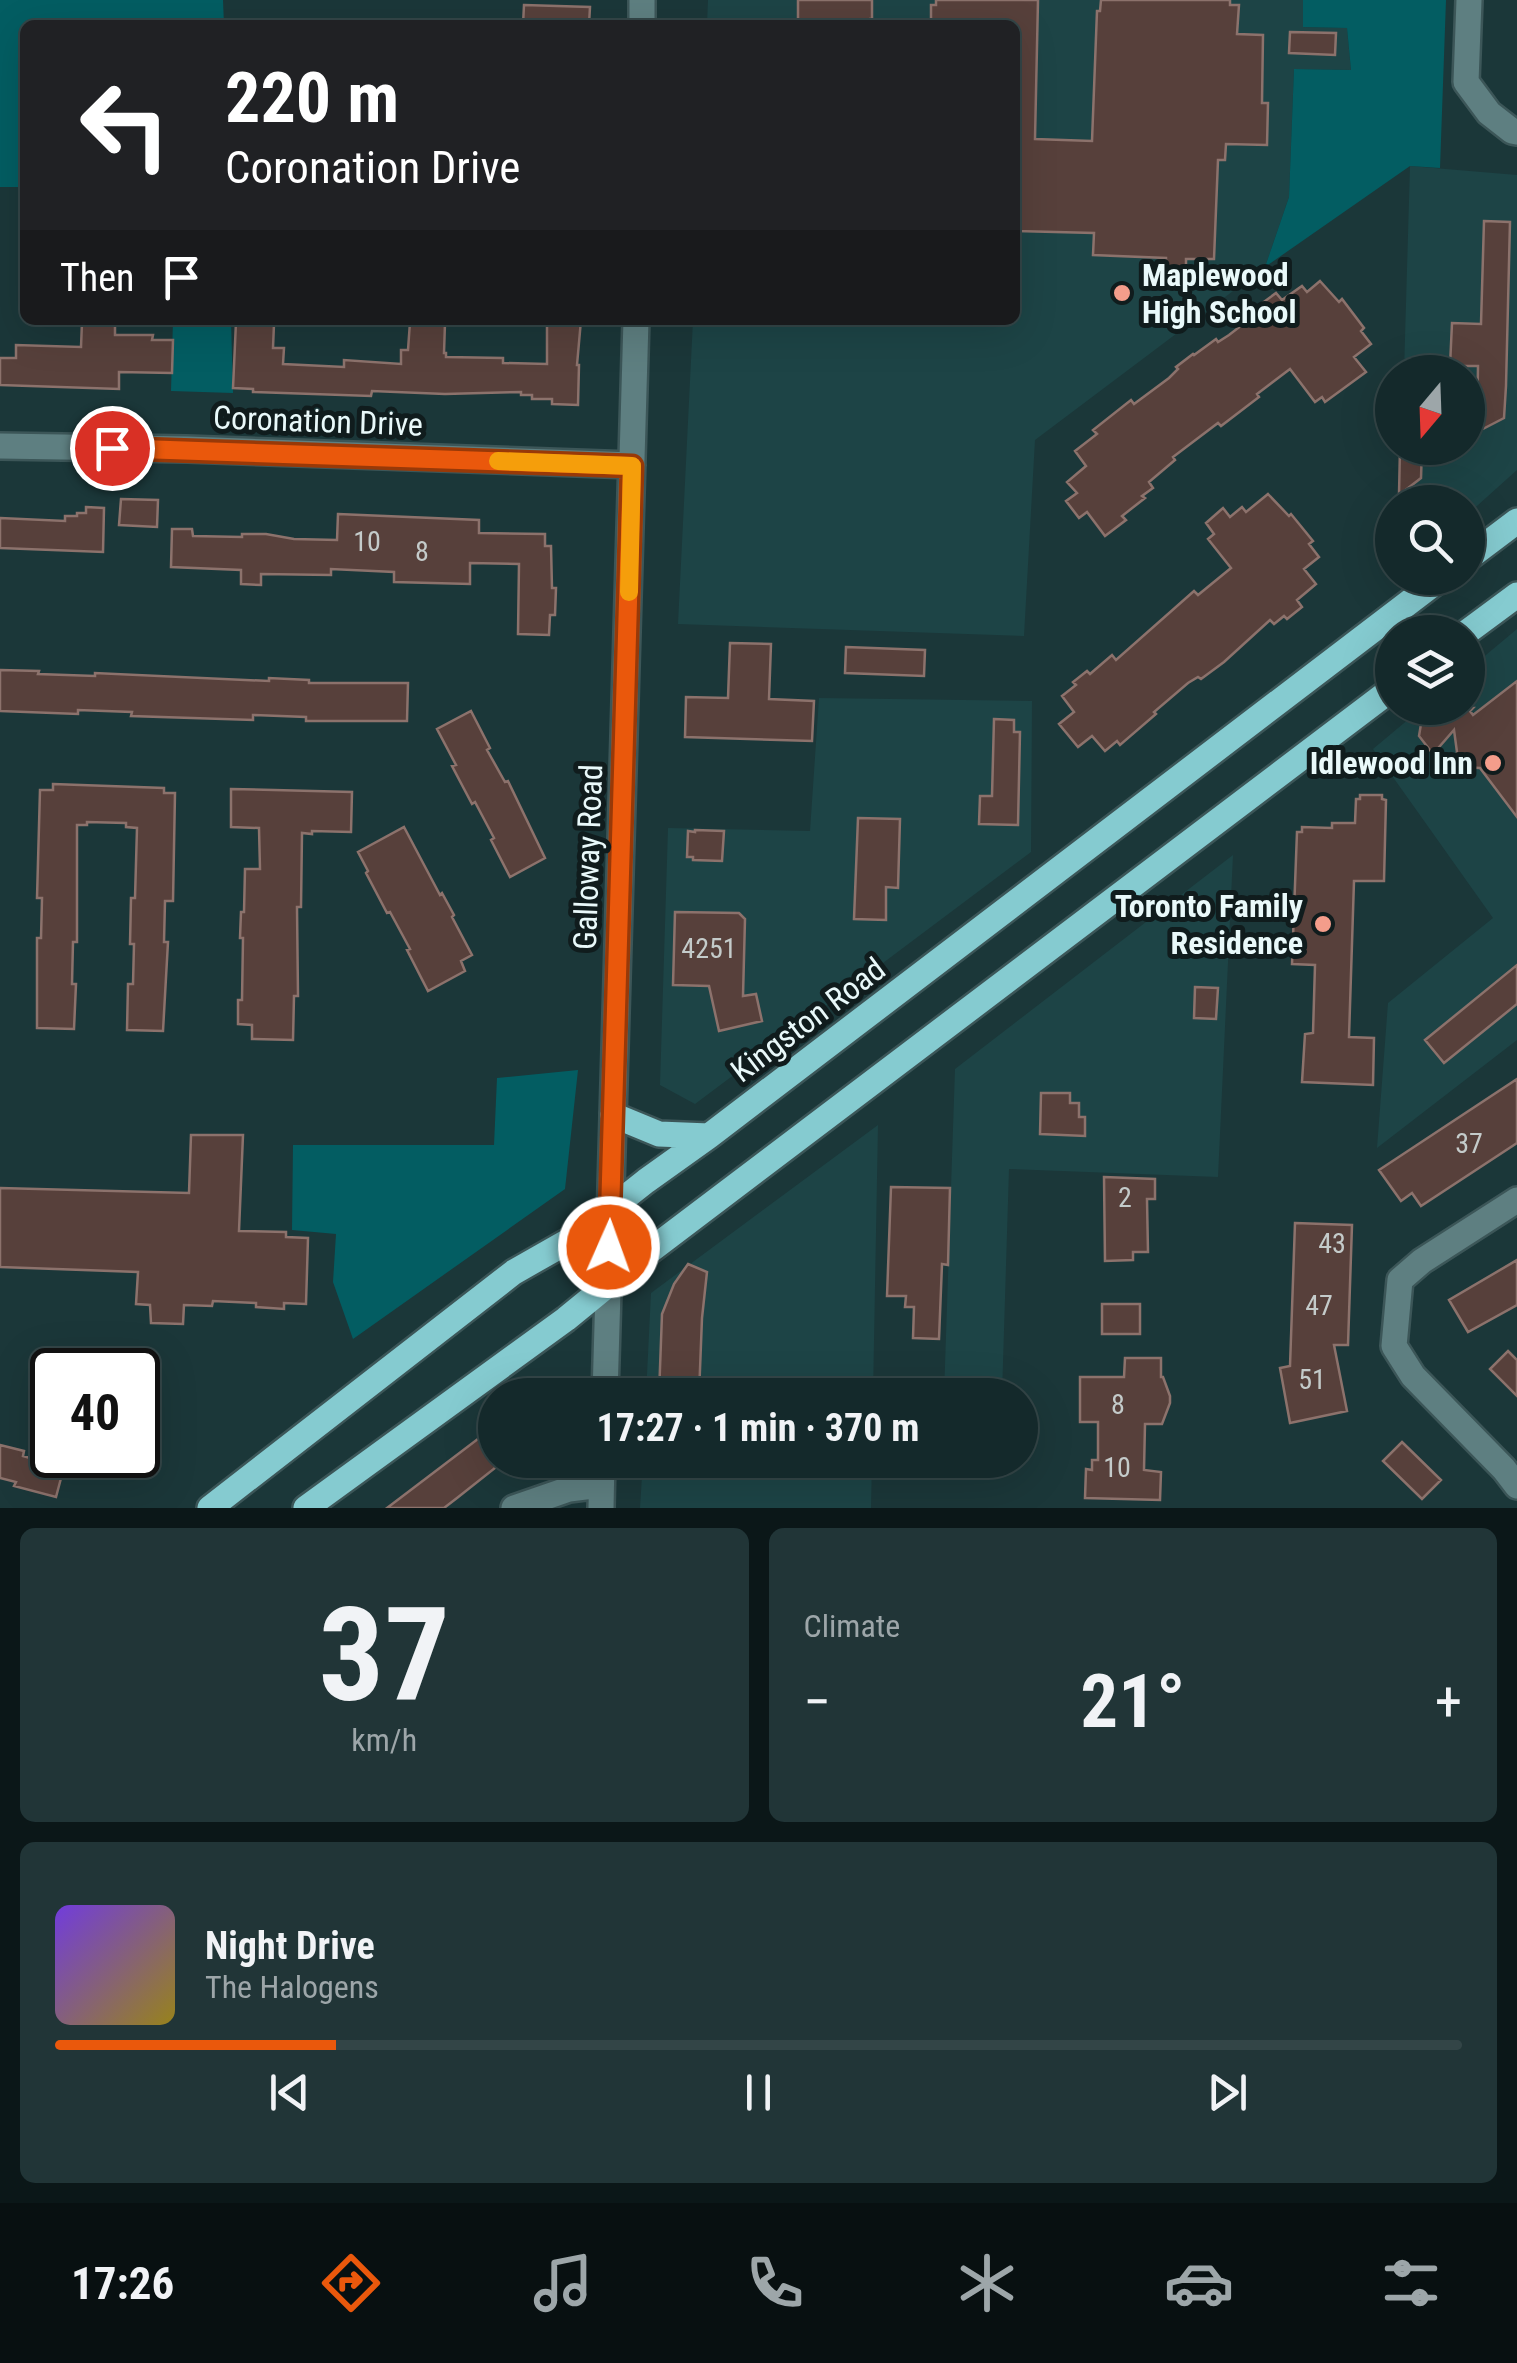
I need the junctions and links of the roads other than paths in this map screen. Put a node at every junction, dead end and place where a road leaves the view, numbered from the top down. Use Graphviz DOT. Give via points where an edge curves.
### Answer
graph roads {
  1 [pos="1469,0"];
  2 [pos="1517,132"];
  3 [pos="636,325"];
  4 [pos="0,446"];
  5 [pos="632,466"];
  6 [pos="1517,521"];
  7 [pos="1485,545"];
  8 [pos="1517,594"];
  9 [pos="1419,595"];
  10 [pos="1485,618"];
  11 [pos="1375,702"];
  12 [pos="613,1115"];
  13 [pos="709,1136"];
  14 [pos="1517,1200"];
  15 [pos="610,1212"];
  16 [pos="608,1282"];
  17 [pos="606,1378"];
  18 [pos="602,1484"];
  19 [pos="1517,1486"];
  20 [pos="1517,1501"];
  21 [pos="210,1508"];
  22 [pos="306,1508"];
  23 [pos="514,1508"];
  24 [pos="1511,1508"];
  1 -- 2 [label="street" via="1466,82 1489,113"];
  3 -- 5 [label="street, Galloway Road"];
  4 -- 5 [label="street, Coronation Drive"];
  5 -- 12 [label="street, Galloway Road"];
  6 -- 7 [label="main road"];
  8 -- 10 [label="main road"];
  9 -- 13 [label="main road, Kingston Road"];
  11 -- 16 [label="main road"];
  12 -- 13 [label="main road" via="659,1134"];
  12 -- 15 [label="street, Galloway Road"];
  13 -- 15 [label="main road, Kingston Road"];
  14 -- 19 [label="street" via="1400,1280 1394,1346"];
  15 -- 16 [label="street, Galloway Road"];
  15 -- 21 [label="main road, Kingston Road" via="514,1272"];
  16 -- 17 [label="street, Galloway Road"];
  16 -- 22 [label="main road"];
  18 -- 23 [label="street"];
  20 -- 24 [label="street"];
}
